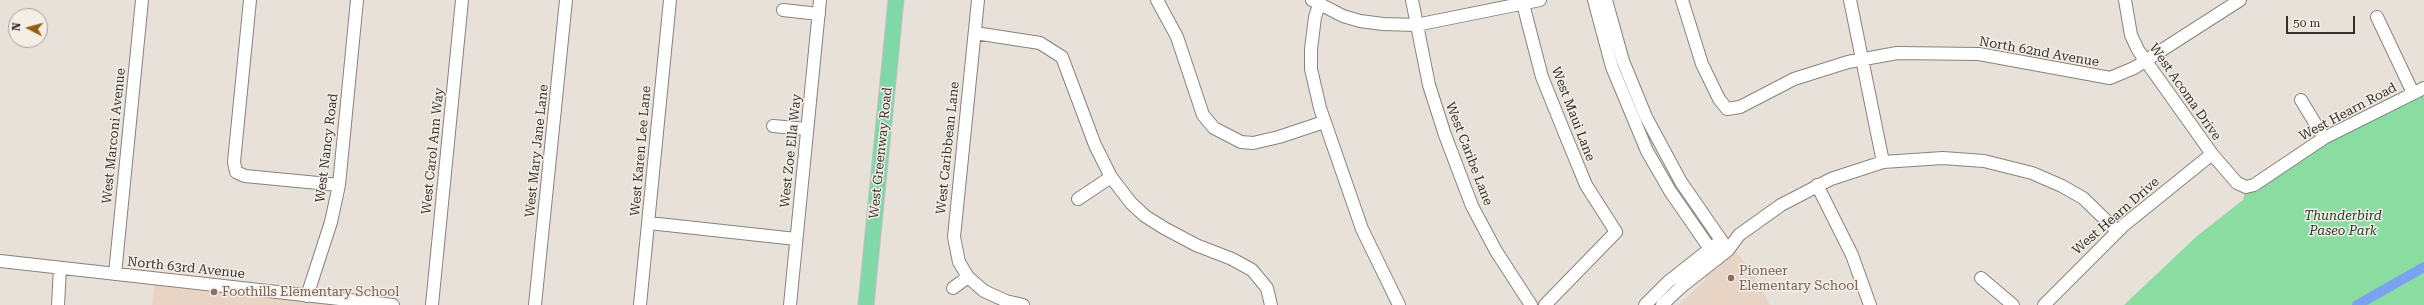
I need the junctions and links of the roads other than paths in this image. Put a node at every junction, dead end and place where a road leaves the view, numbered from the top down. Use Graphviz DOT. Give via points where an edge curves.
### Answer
graph roads {
  1 [pos="142,0"];
  2 [pos="250,0"];
  3 [pos="357,0"];
  4 [pos="462,0"];
  5 [pos="566,0"];
  6 [pos="670,0"];
  7 [pos="820,0"];
  8 [pos="896,0"];
  9 [pos="978,0"];
  10 [pos="1157,0"];
  11 [pos="1412,0"];
  12 [pos="1540,0"];
  13 [pos="1594,0"];
  14 [pos="1606,0"];
  15 [pos="1682,0"];
  16 [pos="1850,0"];
  17 [pos="2125,0"];
  18 [pos="2240,0"];
  19 [pos="1316,2"];
  20 [pos="1522,2"];
  21 [pos="783,10"];
  22 [pos="819,14"];
  23 [pos="2377,17"];
  24 [pos="1416,25"];
  25 [pos="975,32"];
  26 [pos="1862,59"];
  27 [pos="2146,60"];
  28 [pos="2418,91"];
  29 [pos="2301,100"];
  30 [pos="1324,122"];
  31 [pos="773,126"];
  32 [pos="807,129"];
  33 [pos="2324,138"];
  34 [pos="2212,154"];
  35 [pos="1883,162"];
  36 [pos="1111,177"];
  37 [pos="339,185"];
  38 [pos="1817,185"];
  39 [pos="2246,187"];
  40 [pos="1078,199"];
  41 [pos="649,223"];
  42 [pos="2117,231"];
  43 [pos="796,239"];
  44 [pos="1724,245"];
  45 [pos="1709,249"];
  46 [pos="1717,259"];
  47 [pos="0,261"];
  48 [pos="60,268"];
  49 [pos="115,274"];
  50 [pos="968,277"];
  51 [pos="1981,278"];
  52 [pos="953,288"];
  53 [pos="307,296"];
  54 [pos="58,305"];
  55 [pos="393,305"];
  56 [pos="432,305"];
  57 [pos="536,305"];
  58 [pos="640,305"];
  59 [pos="790,305"];
  60 [pos="866,305"];
  61 [pos="1023,305"];
  62 [pos="1271,305"];
  63 [pos="1400,305"];
  64 [pos="1530,305"];
  65 [pos="1545,305"];
  66 [pos="1645,305"];
  67 [pos="1662,305"];
  68 [pos="1870,305"];
  69 [pos="2013,305"];
  70 [pos="2044,305"];
  1 -- 49 [label="street, West Marconi Avenue"];
  2 -- 37 [label="street" via="234,162 236,172 245,176"];
  3 -- 37 [label="street, West Nancy Road"];
  4 -- 56 [label="street, West Carol Ann Way"];
  5 -- 57 [label="street, West Mary Jane Lane"];
  6 -- 41 [label="street, West Karen Lee Lane"];
  7 -- 22 [label="street, West Zoe Ella Way"];
  8 -- 60 [label="main road, West Greenway Road"];
  9 -- 25 [label="street, West Caribbean Lane"];
  10 -- 30 [label="street" via="1177,37 1203,115 1214,128 1240,142 1253,143"];
  11 -- 24 [label="street, West Caribe Lane"];
  12 -- 20 [label="street"];
  13 -- 45 [label="street" via="1612,67 1647,151"];
  14 -- 44 [label="street" via="1623,62 1646,117 1680,182"];
  15 -- 26 [label="street, North 62nd Avenue" via="1702,64 1719,99 1727,109 1740,107 1794,79"];
  16 -- 26 [label="street"];
  17 -- 27 [label="street, West Acoma Drive" via="2131,35"];
  18 -- 27 [label="street, North 62nd Avenue"];
  19 -- 24 [label="street" via="1343,16 1360,21"];
  19 -- 30 [label="street" via="1311,69"];
  20 -- 24 [label="street"];
  20 -- 65 [label="street, West Maui Lane" via="1542,77 1565,134 1586,185 1616,232"];
  21 -- 22 [label="street"];
  22 -- 32 [label="street, West Zoe Ella Way"];
  23 -- 28 [label="street"];
  24 -- 64 [label="street, West Caribe Lane" via="1429,85 1472,206 1496,251"];
  25 -- 36 [label="street" via="1040,43 1062,57 1095,145"];
  25 -- 50 [label="street, West Caribbean Lane" via="954,231 959,262"];
  26 -- 27 [label="street, North 62nd Avenue" via="1897,53 1979,54 2110,78 2124,74"];
  26 -- 35 [label="street"];
  27 -- 34 [label="street, West Acoma Drive"];
  28 -- 33 [label="street, West Hearn Road"];
  29 -- 33 [label="street"];
  30 -- 63 [label="street" via="1362,229"];
  31 -- 32 [label="street"];
  32 -- 43 [label="street, West Zoe Ella Way"];
  33 -- 39 [label="street, West Hearn Road" via="2254,186"];
  34 -- 39 [label="street, West Acoma Drive" via="2237,183"];
  34 -- 42 [label="street, West Hearn Drive"];
  35 -- 38 [label="street"];
  35 -- 42 [label="street" via="1943,158 1984,161 2026,172 2062,186 2079,196 2094,207"];
  36 -- 40 [label="street"];
  36 -- 62 [label="street" via="1145,216 1196,245 1252,270 1266,288"];
  37 -- 53 [label="street, West Nancy Road" via="332,217"];
  38 -- 44 [label="street" via="1781,205"];
  38 -- 68 [label="street" via="1852,255"];
  41 -- 43 [label="street"];
  41 -- 58 [label="street, West Karen Lee Lane"];
  42 -- 70 [label="street, West Hearn Drive"];
  43 -- 59 [label="street, West Zoe Ella Way"];
  44 -- 45 [label="street"];
  44 -- 46 [label="street"];
  45 -- 46 [label="street"];
  45 -- 66 [label="street" via="1668,282"];
  46 -- 67 [label="street"];
  47 -- 48 [label="street, North 63rd Avenue"];
  48 -- 49 [label="street, North 63rd Avenue"];
  48 -- 54 [label="street"];
  49 -- 53 [label="street, North 63rd Avenue"];
  50 -- 52 [label="street"];
  50 -- 61 [label="street" via="984,291"];
  51 -- 69 [label="street"];
  53 -- 55 [label="street, North 63rd Avenue"];
}
